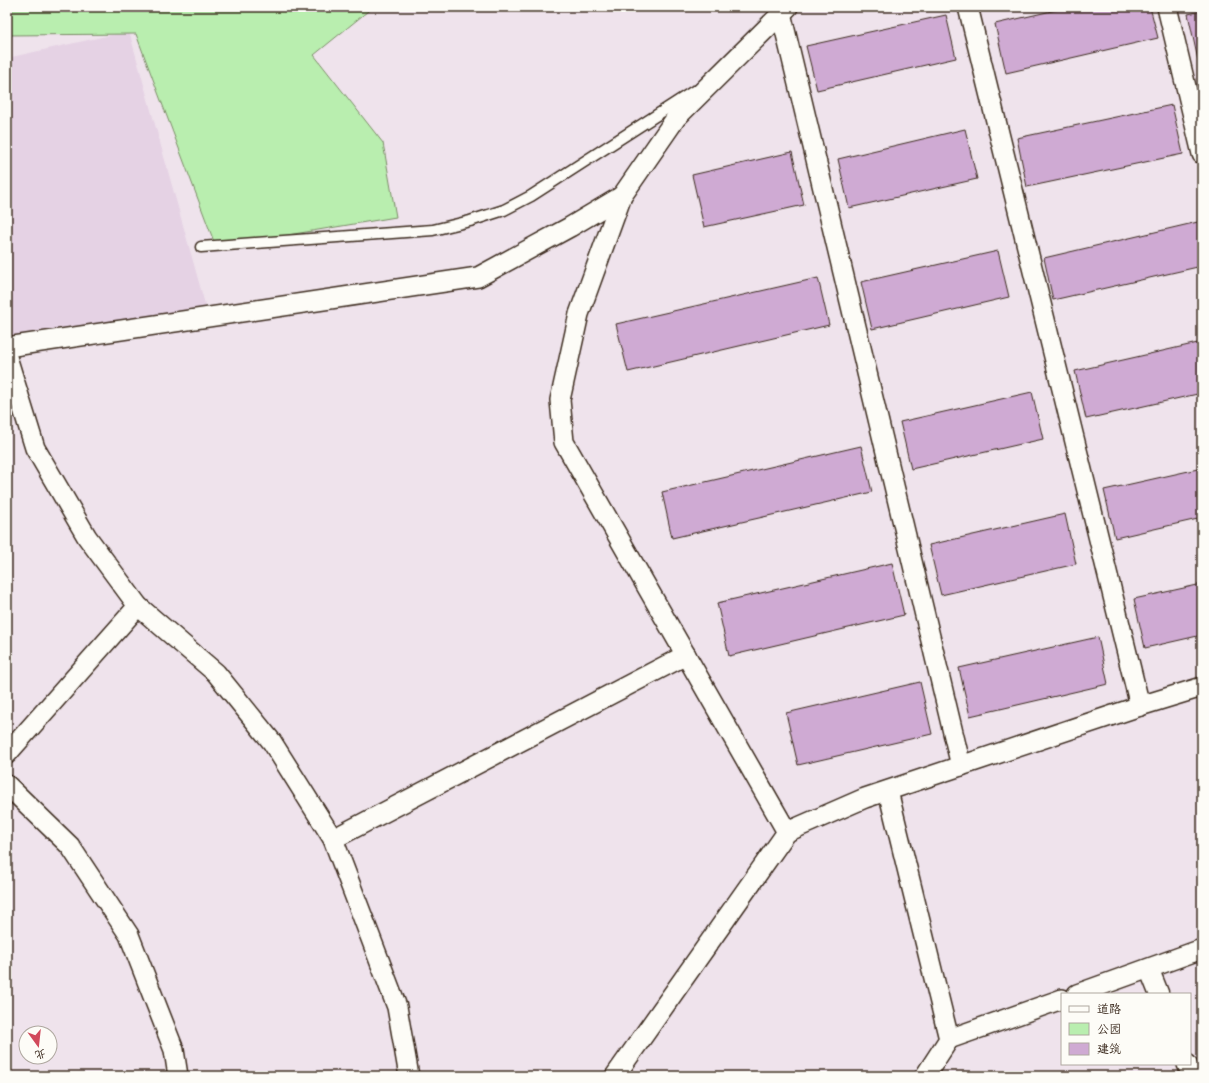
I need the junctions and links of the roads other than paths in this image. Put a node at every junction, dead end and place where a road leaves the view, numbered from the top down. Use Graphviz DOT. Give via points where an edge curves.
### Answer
graph roads {
  1 [pos="968,7"];
  2 [pos="1167,7"];
  3 [pos="784,10"];
  4 [pos="720,73"];
  5 [pos="1202,154"];
  6 [pos="622,196"];
  7 [pos="201,247"];
  8 [pos="7,347"];
  9 [pos="7,357"];
  10 [pos="138,606"];
  11 [pos="686,655"];
  12 [pos="1202,687"];
  13 [pos="1140,706"];
  14 [pos="7,754"];
  15 [pos="961,766"];
  16 [pos="7,785"];
  17 [pos="888,791"];
  18 [pos="787,832"];
  19 [pos="333,839"];
  20 [pos="1202,949"];
  21 [pos="1149,969"];
  22 [pos="1080,993"];
  23 [pos="1159,993"];
  24 [pos="1061,999"];
  25 [pos="949,1039"];
  26 [pos="1187,1065"];
  27 [pos="178,1076"];
  28 [pos="409,1076"];
  29 [pos="615,1076"];
  30 [pos="926,1076"];
  31 [pos="1192,1076"];
  1 -- 13 [label="street"];
  2 -- 5 [label="street"];
  3 -- 4 [label="street"];
  3 -- 15 [label="street"];
  4 -- 6 [label="street" via="676,118"];
  4 -- 7 [label="lane" via="531,196 504,210 433,230"];
  6 -- 8 [label="street" via="478,277"];
  6 -- 11 [label="street" via="579,314 560,400 564,442"];
  9 -- 10 [label="street" via="36,448 87,537"];
  10 -- 14 [label="street"];
  10 -- 19 [label="street" via="216,673 272,742"];
  11 -- 18 [label="street"];
  11 -- 19 [label="street"];
  12 -- 13 [label="street"];
  13 -- 15 [label="street"];
  15 -- 17 [label="street"];
  16 -- 27 [label="street" via="70,846 129,935 174,1050"];
  17 -- 18 [label="street" via="865,798"];
  17 -- 25 [label="street"];
  18 -- 29 [label="street"];
  19 -- 28 [label="street" via="397,1007"];
  20 -- 21 [label="street"];
  21 -- 22 [label="street"];
  21 -- 23 [label="street"];
  24 -- 25 [label="street"];
  25 -- 30 [label="street"];
  26 -- 31 [label="street"];
}
